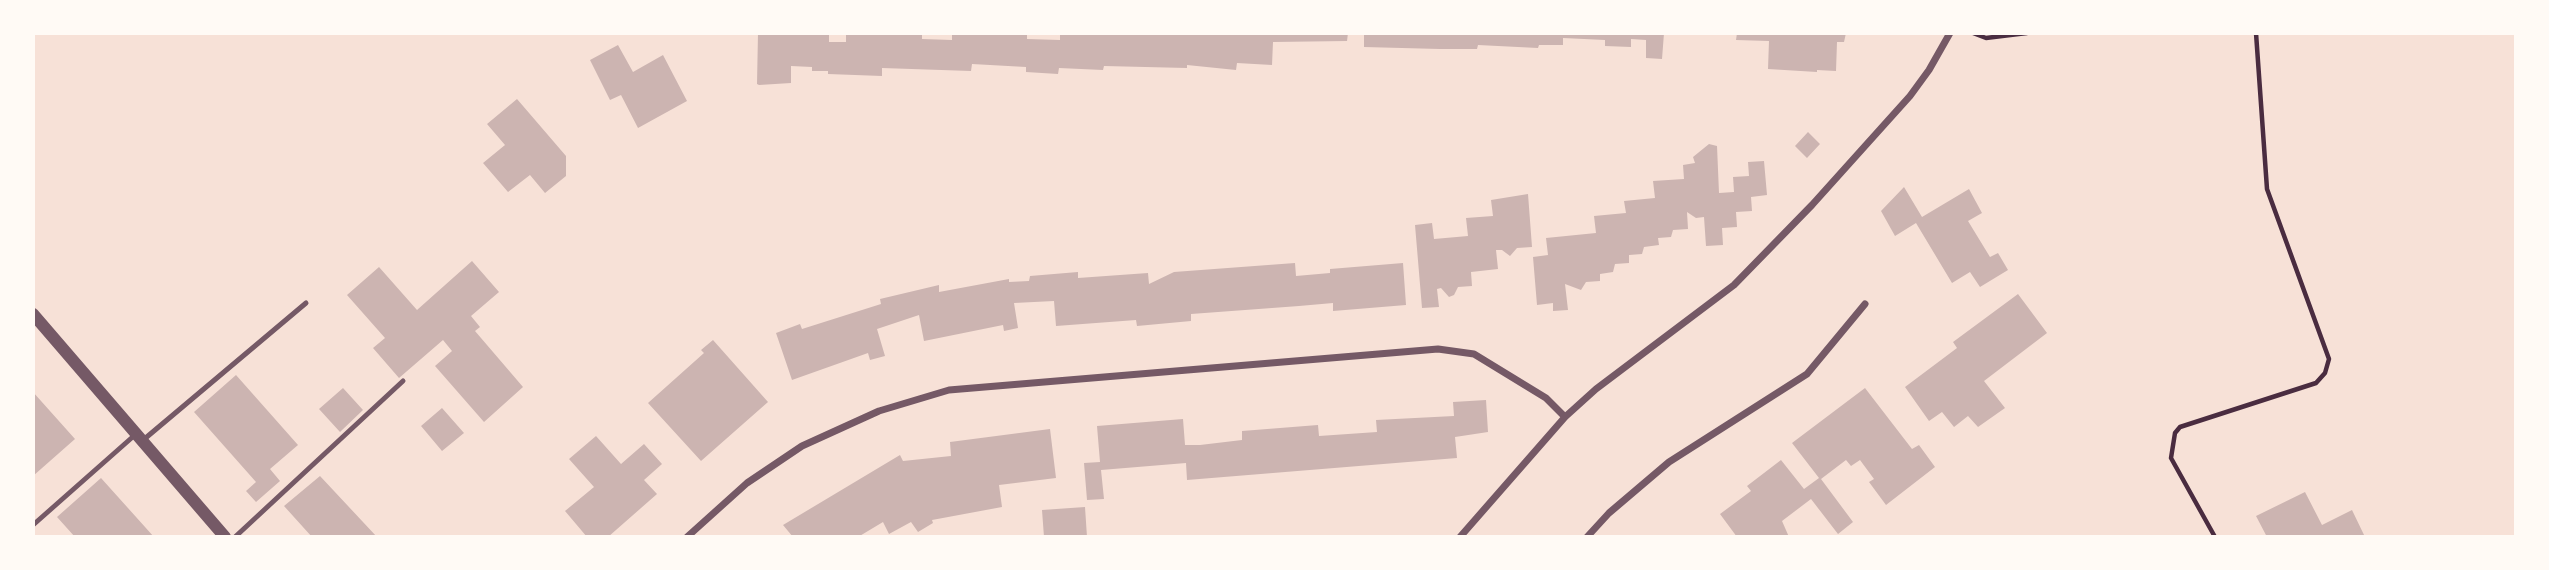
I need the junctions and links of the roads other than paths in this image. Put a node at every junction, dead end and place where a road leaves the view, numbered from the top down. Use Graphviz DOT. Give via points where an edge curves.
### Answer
graph roads {
  1 [pos="1950,33"];
  2 [pos="306,303"];
  3 [pos="1865,304"];
  4 [pos="33,314"];
  5 [pos="403,382"];
  6 [pos="1565,416"];
  7 [pos="139,438"];
  8 [pos="33,525"];
  9 [pos="225,537"];
  10 [pos="234,537"];
  11 [pos="687,537"];
  12 [pos="1460,537"];
  13 [pos="1587,537"];
  1 -- 6 [label="street" via="1910,96 1734,285"];
  2 -- 7 [label="lane"];
  3 -- 13 [label="street" via="1807,374 1669,462"];
  4 -- 7 [label="street"];
  5 -- 10 [label="lane"];
  6 -- 11 [label="street" via="1546,398 1474,354 1438,349 949,390 879,411 802,446 747,483"];
  6 -- 12 [label="street"];
  7 -- 8 [label="lane"];
  7 -- 9 [label="street"];
}
